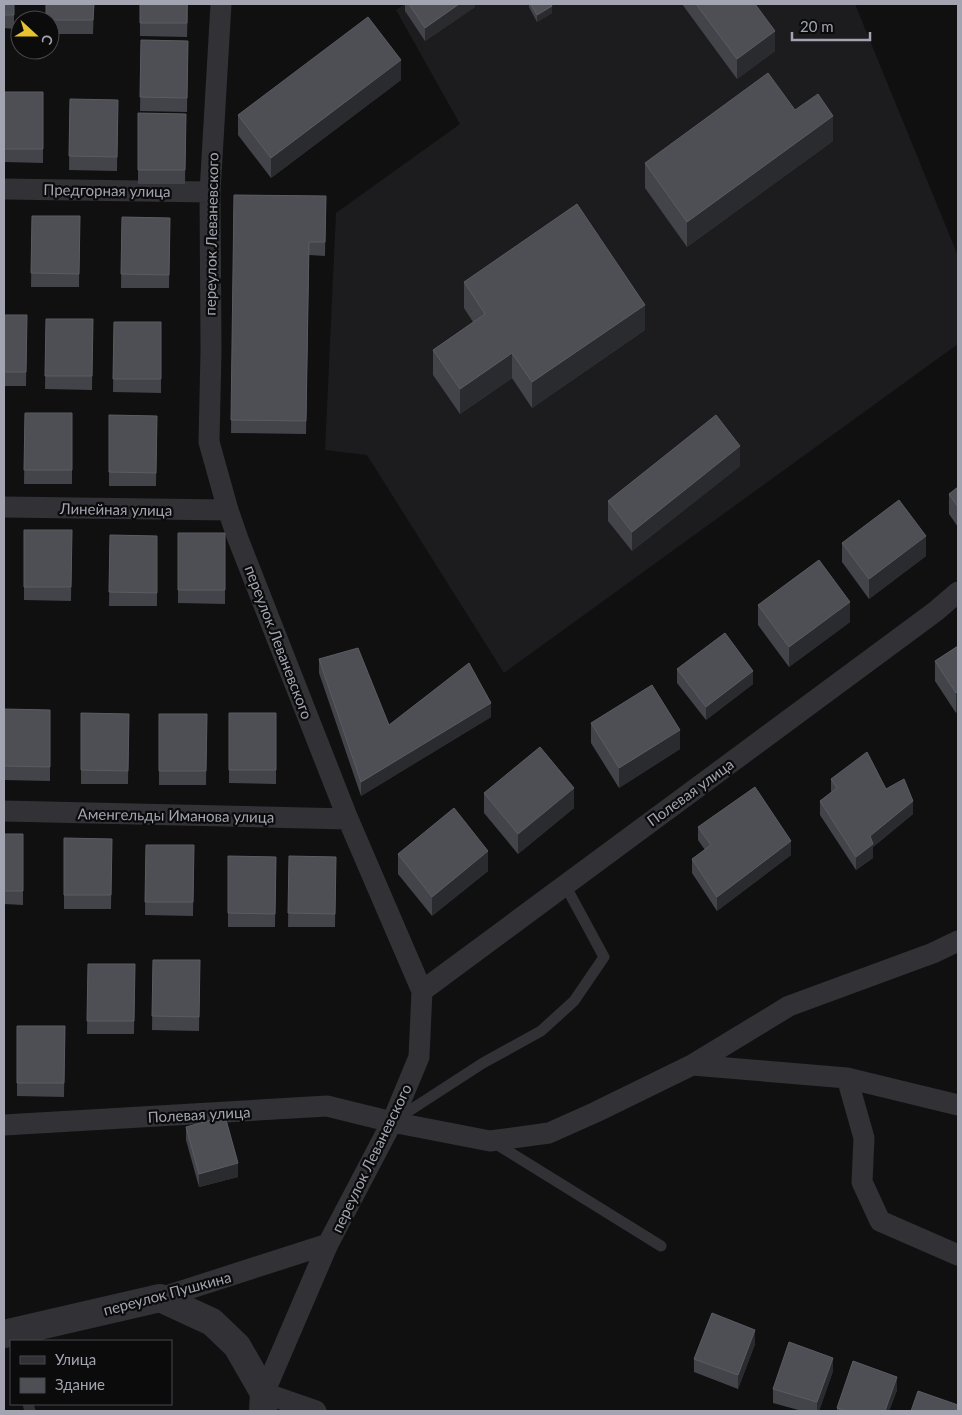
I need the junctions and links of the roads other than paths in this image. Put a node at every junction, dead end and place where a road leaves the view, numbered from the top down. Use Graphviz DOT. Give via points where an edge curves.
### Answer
graph roads {
  1 [pos="221,4"];
  2 [pos="4,189"];
  3 [pos="210,192"];
  4 [pos="4,507"];
  5 [pos="228,510"];
  6 [pos="958,592"];
  7 [pos="4,811"];
  8 [pos="348,819"];
  9 [pos="565,886"];
  10 [pos="958,941"];
  11 [pos="422,991"];
  12 [pos="692,1064"];
  13 [pos="847,1078"];
  14 [pos="958,1104"];
  15 [pos="392,1122"];
  16 [pos="4,1125"];
  17 [pos="490,1141"];
  18 [pos="328,1244"];
  19 [pos="661,1246"];
  20 [pos="958,1254"];
  21 [pos="160,1298"];
  22 [pos="8,1337"];
  23 [pos="264,1402"];
  24 [pos="316,1411"];
  1 -- 3 [label="street, переулок Леваневского"];
  2 -- 3 [label="street, Предгорная улица"];
  3 -- 5 [label="street, переулок Леваневского" via="209,442"];
  4 -- 5 [label="street, Линейная улица"];
  5 -- 8 [label="street, переулок Леваневского"];
  6 -- 9 [label="street, Полевая улица"];
  7 -- 8 [label="street, Аменгельды Иманова улица"];
  8 -- 11 [label="street, переулок Леваневского"];
  9 -- 11 [label="street, Полевая улица"];
  9 -- 15 [label="lane" via="604,957 574,1001 540,1032 483,1063"];
  10 -- 12 [label="street, Полевая улица" via="789,1006"];
  11 -- 15 [label="street, переулок Леваневского" via="419,1057"];
  12 -- 13 [label="street"];
  12 -- 17 [label="street, Полевая улица" via="549,1133"];
  13 -- 14 [label="street"];
  13 -- 20 [label="street" via="864,1138 862,1182 880,1221"];
  15 -- 16 [label="street, Полевая улица" via="327,1106"];
  15 -- 17 [label="street, Полевая улица"];
  15 -- 18 [label="street, переулок Леваневского"];
  17 -- 19 [label="lane"];
  18 -- 21 [label="street, переулок Пушкина"];
  18 -- 23 [label="street, переулок Леваневского"];
  21 -- 22 [label="street, переулок Пушкина"];
  21 -- 23 [label="street" via="212,1322 237,1346"];
  23 -- 24 [label="street"];
}
